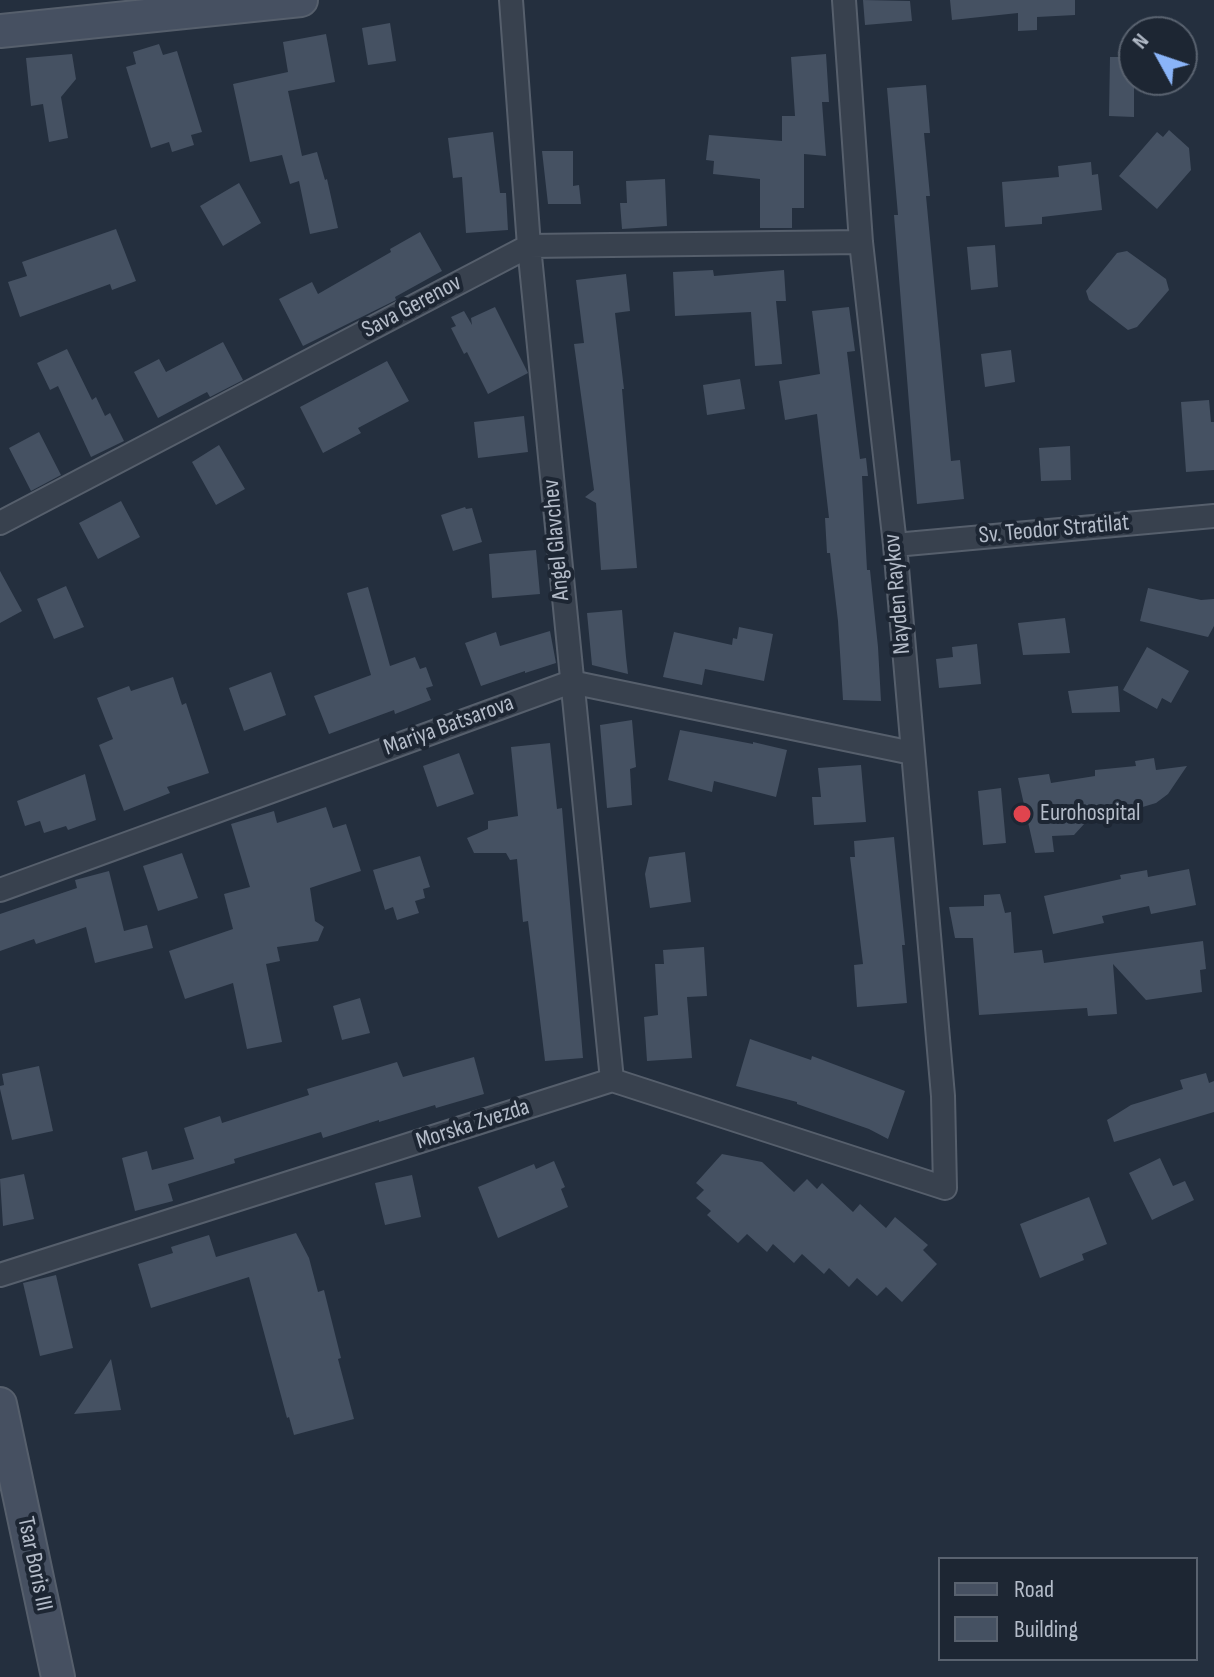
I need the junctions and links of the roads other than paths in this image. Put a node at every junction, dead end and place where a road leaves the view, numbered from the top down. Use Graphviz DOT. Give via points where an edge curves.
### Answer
graph roads {
  1 [pos="301,0"];
  2 [pos="511,0"];
  3 [pos="844,0"];
  4 [pos="97,10"];
  5 [pos="0,31"];
  6 [pos="861,242"];
  7 [pos="529,246"];
  8 [pos="1214,516"];
  9 [pos="0,523"];
  10 [pos="895,545"];
  11 [pos="571,682"];
  12 [pos="912,753"];
  13 [pos="0,890"];
  14 [pos="612,1080"];
  15 [pos="0,1275"];
  16 [pos="0,1404"];
  17 [pos="58,1677"];
  1 -- 4 [label="street"];
  2 -- 7 [label="street, Angel Glavchev"];
  3 -- 6 [label="street, Nayden Raykov"];
  4 -- 5 [label="street"];
  6 -- 7 [label="street, Sava Gerenov"];
  6 -- 10 [label="street, Nayden Raykov"];
  7 -- 9 [label="street, Sava Gerenov"];
  7 -- 11 [label="street, Angel Glavchev"];
  8 -- 10 [label="street, Sv. Teodor Stratilat"];
  10 -- 12 [label="street, Nayden Raykov"];
  11 -- 12 [label="street"];
  11 -- 13 [label="street, Mariya Batsarova"];
  11 -- 14 [label="street, Angel Glavchev"];
  12 -- 14 [label="street, Nayden Raykov" via="943,1096 945,1188"];
  14 -- 15 [label="street, Morska Zvezda"];
  16 -- 17 [label="street, Tsar Boris III"];
}
